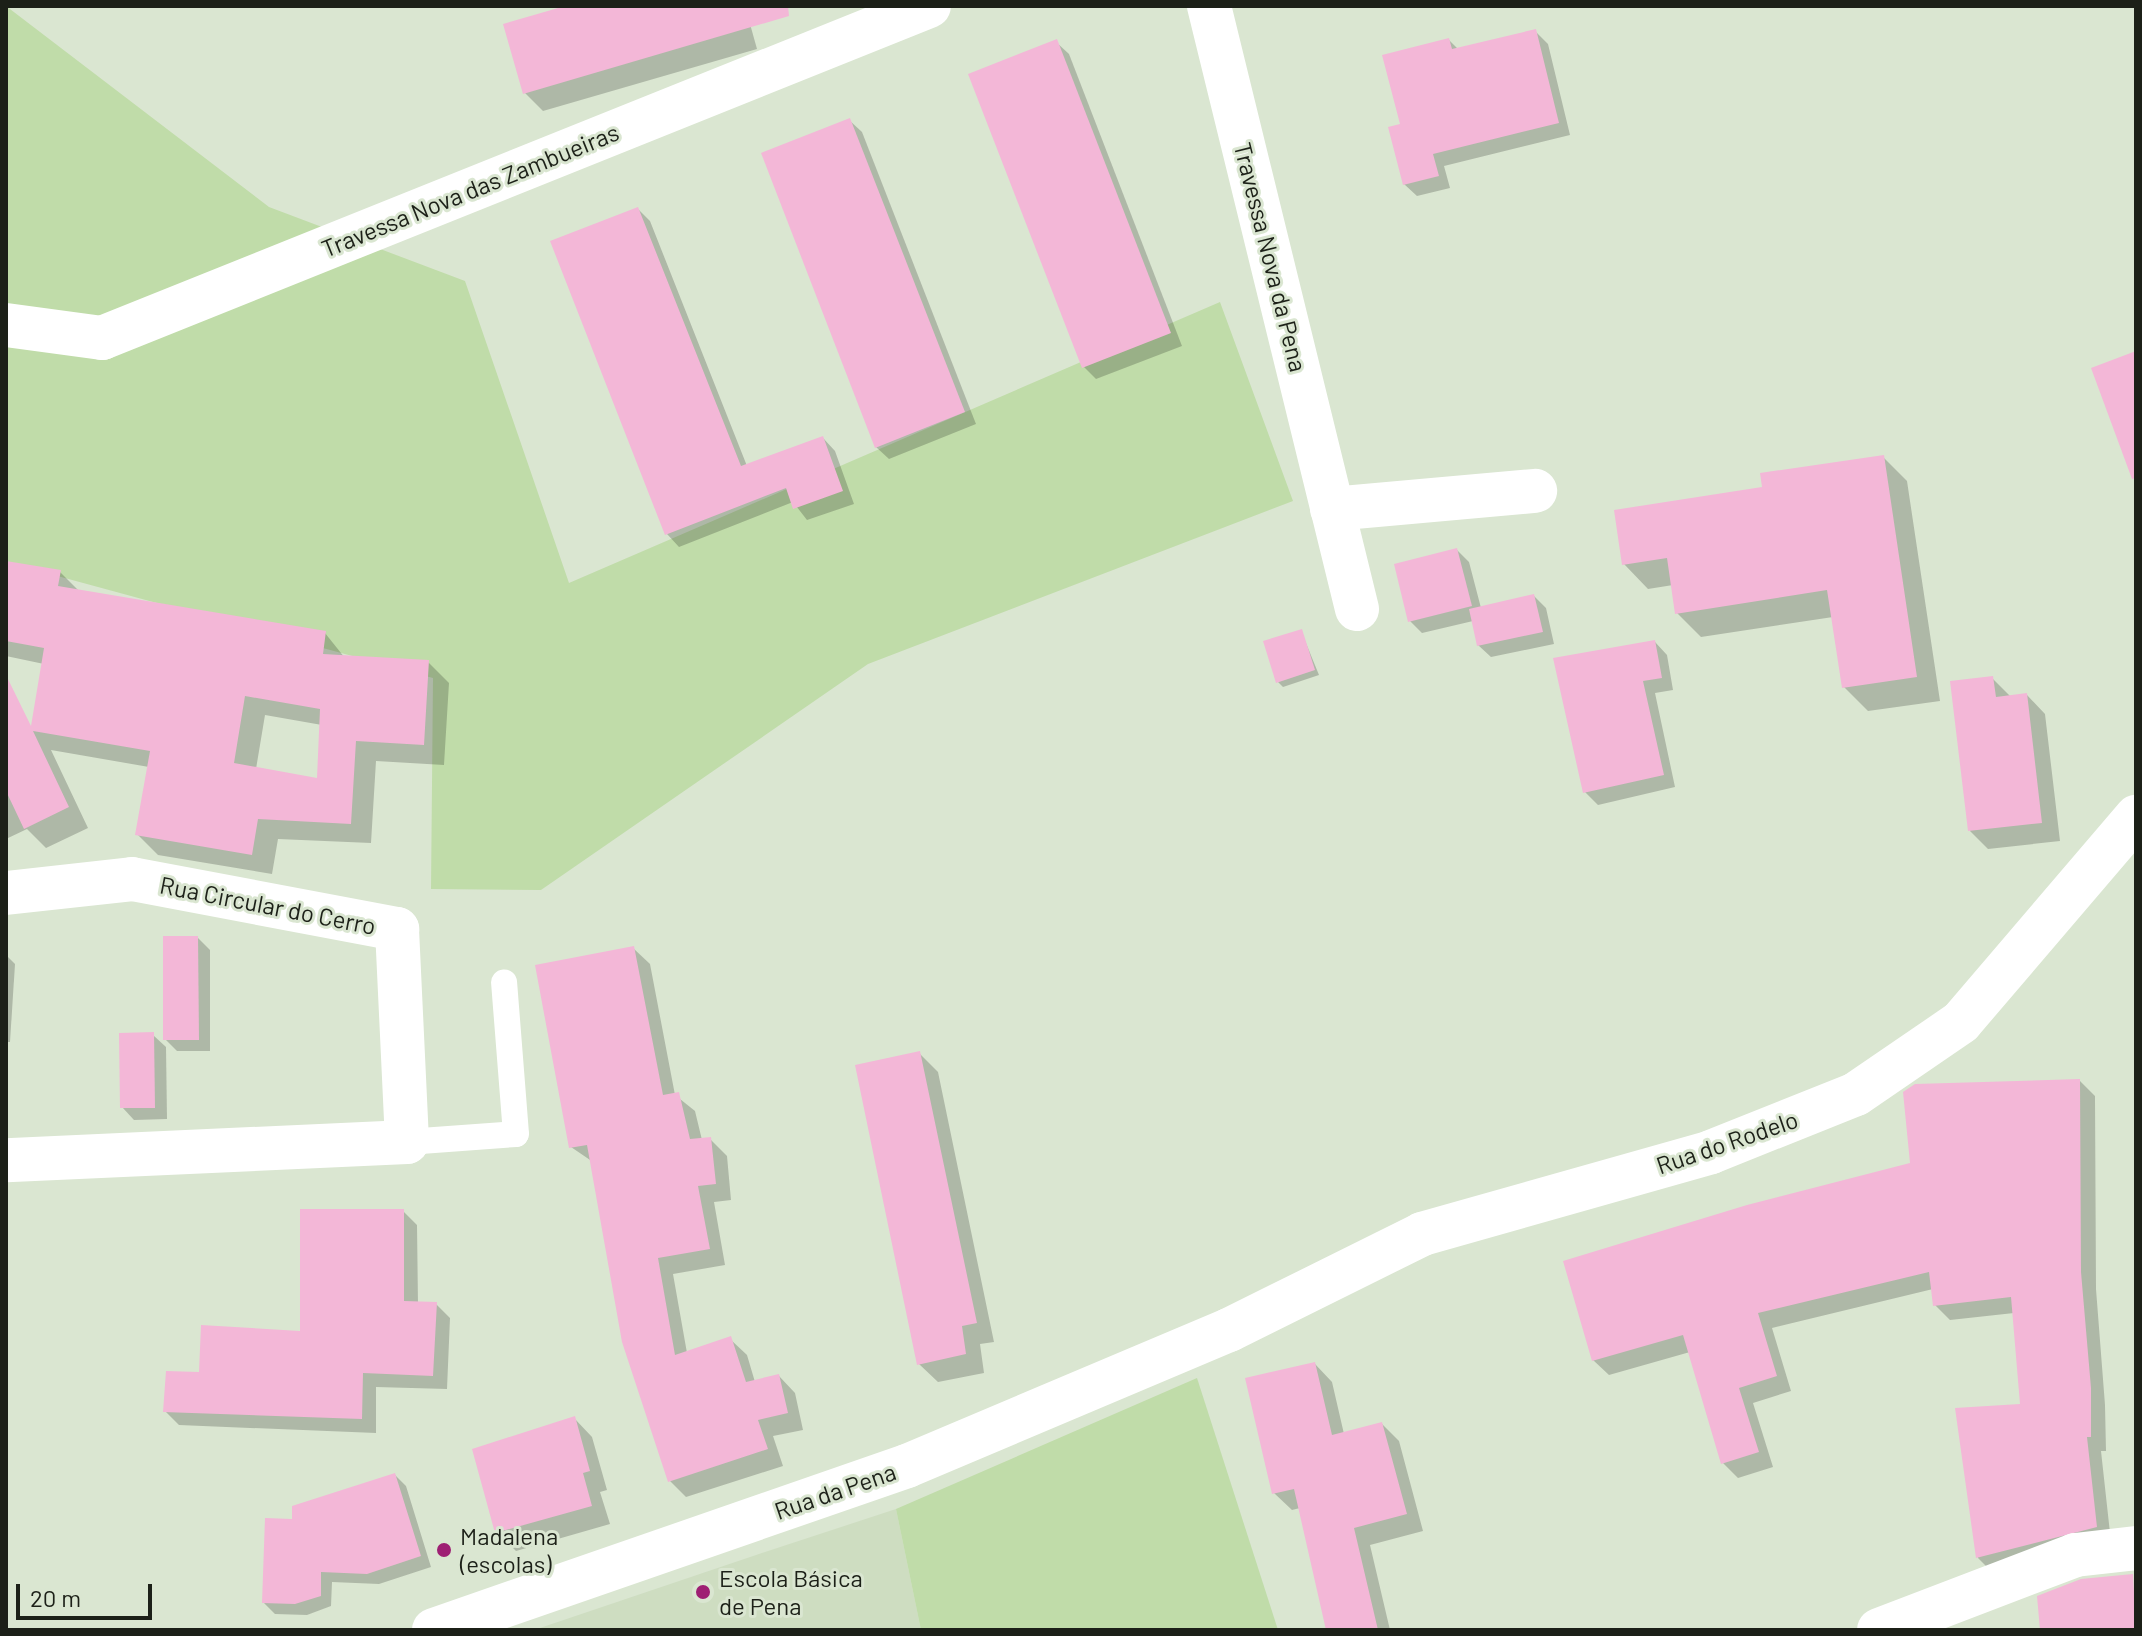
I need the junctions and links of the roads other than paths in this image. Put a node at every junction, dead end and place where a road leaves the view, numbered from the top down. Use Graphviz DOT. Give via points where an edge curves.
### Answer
graph roads {
  1 [pos="929,6"];
  2 [pos="1209,6"];
  3 [pos="6,325"];
  4 [pos="1535,491"];
  5 [pos="1332,509"];
  6 [pos="1357,609"];
  7 [pos="2136,817"];
  8 [pos="6,893"];
  9 [pos="504,982"];
  10 [pos="407,1142"];
  11 [pos="6,1160"];
  12 [pos="1229,1330"];
  13 [pos="2136,1548"];
  14 [pos="434,1630"];
  15 [pos="1879,1630"];
  1 -- 3 [label="street, Travessa Nova das Zambueiras" via="102,338"];
  2 -- 5 [label="street, Travessa Nova da Pena"];
  4 -- 5 [label="street"];
  5 -- 6 [label="street, Travessa Nova da Pena"];
  7 -- 12 [label="street, Rua do Rodelo" via="1961,1022 1856,1094 1711,1152 1422,1234"];
  8 -- 10 [label="street, Rua Circular do Cerro" via="132,879 397,929"];
  9 -- 10 [label="lane" via="516,1134"];
  10 -- 11 [label="street"];
  12 -- 14 [label="street, Rua da Pena" via="907,1466"];
  13 -- 15 [label="street" via="2075,1555"];
}
